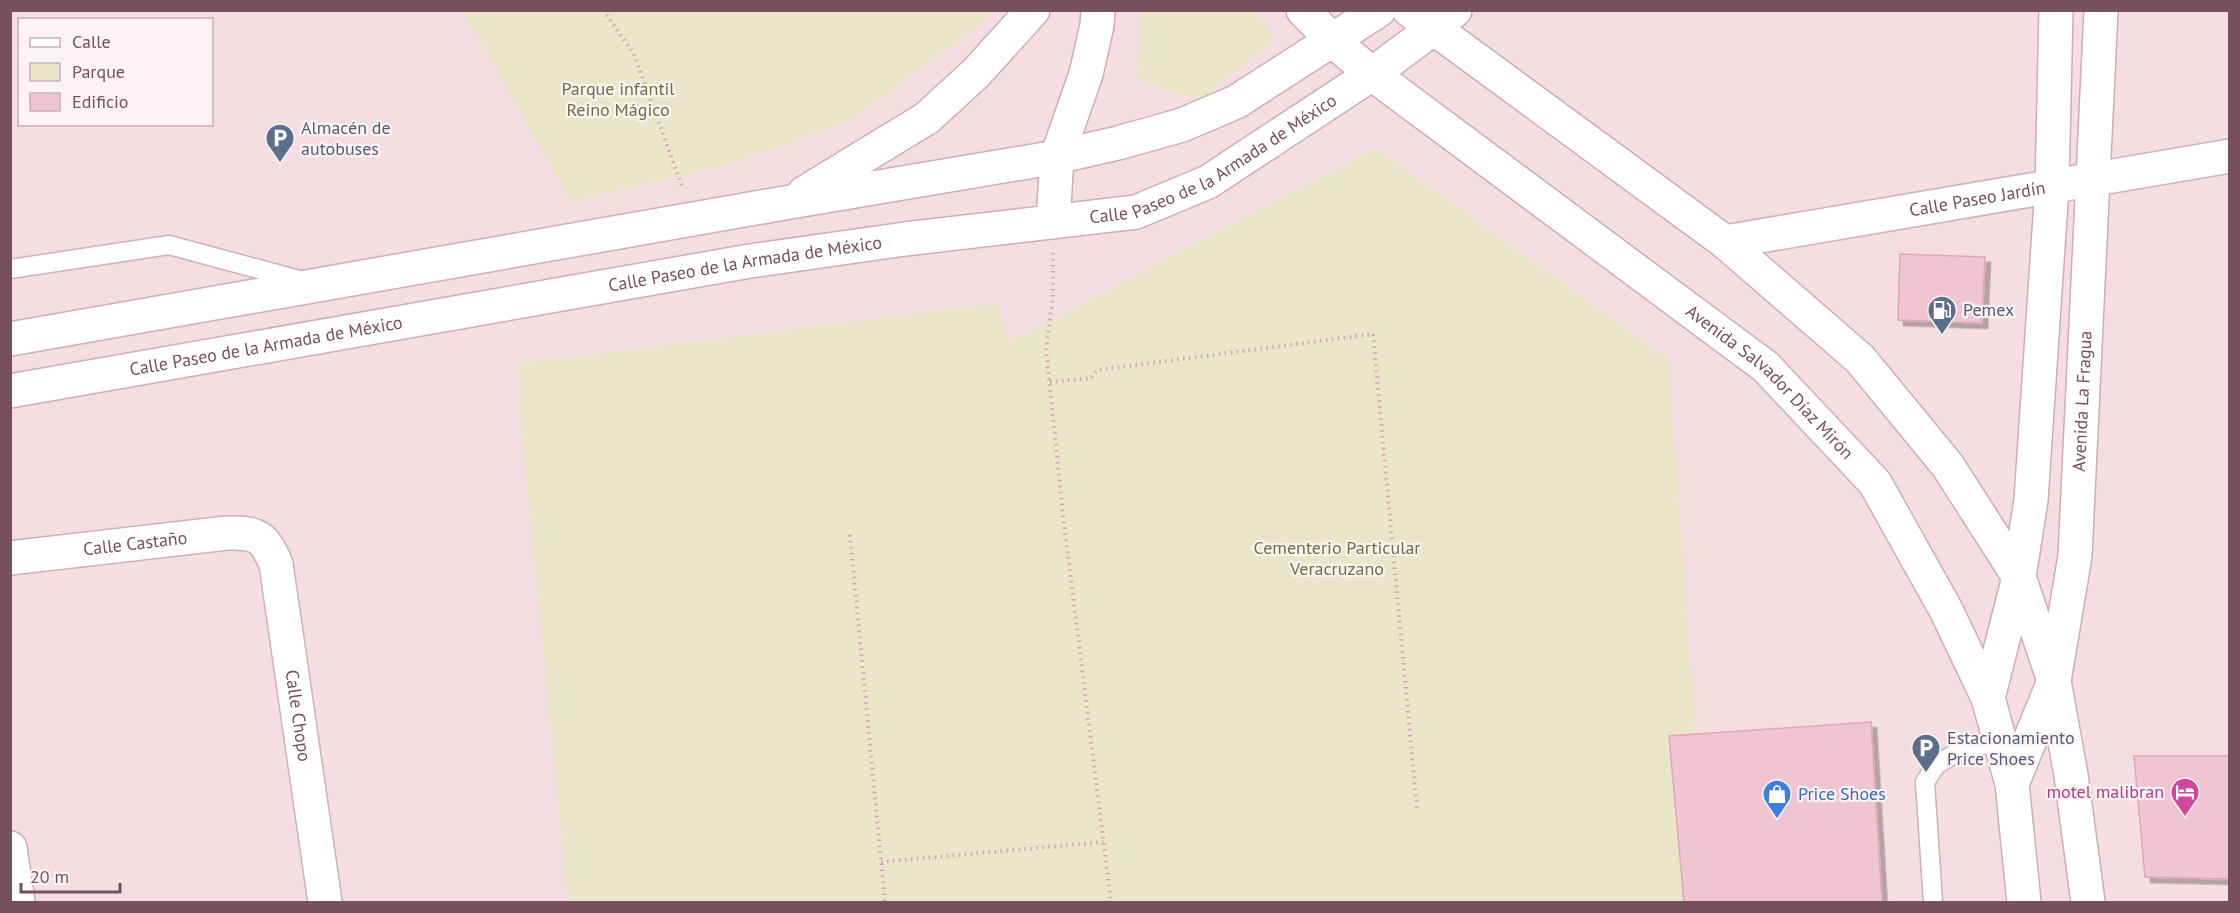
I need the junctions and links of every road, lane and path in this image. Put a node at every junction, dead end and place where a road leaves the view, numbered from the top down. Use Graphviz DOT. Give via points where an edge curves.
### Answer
graph roads {
  1 [pos="603,10"];
  2 [pos="1034,10"];
  3 [pos="1098,10"];
  4 [pos="1303,10"];
  5 [pos="1379,10"];
  6 [pos="2056,10"];
  7 [pos="2101,10"];
  8 [pos="1433,16"];
  9 [pos="1332,40"];
  10 [pos="1372,74"];
  11 [pos="2229,156"];
  12 [pos="1057,157"];
  13 [pos="2094,180"];
  14 [pos="2052,187"];
  15 [pos="790,202"];
  16 [pos="694,219"];
  17 [pos="1053,222"];
  18 [pos="1725,242"];
  19 [pos="10,269"];
  20 [pos="319,285"];
  21 [pos="10,339"];
  22 [pos="1050,382"];
  23 [pos="10,391"];
  24 [pos="850,535"];
  25 [pos="258,536"];
  26 [pos="10,558"];
  27 [pos="2019,577"];
  28 [pos="2054,681"];
  29 [pos="1988,698"];
  30 [pos="2000,740"];
  31 [pos="2012,784"];
  32 [pos="1417,809"];
  33 [pos="1104,842"];
  34 [pos="10,848"];
  35 [pos="881,862"];
  36 [pos="18,903"];
  37 [pos="325,903"];
  38 [pos="885,903"];
  39 [pos="1111,903"];
  40 [pos="1933,903"];
  41 [pos="2024,903"];
  42 [pos="2088,903"];
  1 -- 16 [label="path" via="634,54"];
  2 -- 15 [label="main road" via="976,73 927,118"];
  3 -- 12 [label="main road" via="1086,74"];
  4 -- 9 [label="main road, Avenida Salvador Díaz Mirón"];
  5 -- 9 [label="main road, Calle Paseo de la Armada de México"];
  6 -- 14 [label="main road"];
  7 -- 13 [label="main road, Avenida La Fragua"];
  8 -- 10 [label="main road, Calle Paseo de la Armada de México"];
  8 -- 18 [label="main road"];
  9 -- 10 [label="main road, Avenida Salvador Díaz Mirón"];
  9 -- 12 [label="main road, Calle Paseo de la Armada de México" via="1225,107 1182,125"];
  10 -- 17 [label="main road, Calle Paseo de la Armada de México" via="1208,182 1136,212"];
  10 -- 29 [label="main road, Avenida Salvador Díaz Mirón" via="1766,367 1875,483 1946,610"];
  11 -- 13 [label="main road, Calle Paseo Jardín"];
  12 -- 15 [label="main road, Calle Paseo de la Armada de México"];
  12 -- 17 [label="main road"];
  13 -- 14 [label="main road, Calle Paseo Jardín"];
  13 -- 28 [label="main road, Avenida La Fragua" via="2075,556"];
  14 -- 18 [label="main road, Calle Paseo Jardín"];
  14 -- 27 [label="main road" via="2031,500"];
  15 -- 16 [label="main road, Calle Paseo de la Armada de México"];
  16 -- 20 [label="main road, Calle Paseo de la Armada de México"];
  17 -- 22 [label="path" via="1053,297 1046,349"];
  17 -- 23 [label="main road, Calle Paseo de la Armada de México" via="750,261"];
  18 -- 27 [label="main road" via="1860,359 1948,466"];
  19 -- 20 [label="lane" via="169,245"];
  20 -- 21 [label="main road, Calle Paseo de la Armada de México"];
  22 -- 32 [label="path" via="1091,378 1097,370 1372,334"];
  22 -- 33 [label="path"];
  24 -- 35 [label="path"];
  25 -- 26 [label="main road, Calle Castaño" via="226,533"];
  25 -- 37 [label="main road, Calle Chopo" via="269,546 276,564"];
  27 -- 28 [label="main road"];
  27 -- 29 [label="main road"];
  28 -- 31 [label="main road, Avenida La Fragua"];
  28 -- 42 [label="main road"];
  29 -- 30 [label="main road, Avenida Salvador Díaz Mirón"];
  30 -- 31 [label="main road, Avenida Salvador Díaz Mirón"];
  30 -- 40 [label="lane" via="1958,752 1936,765 1925,782"];
  31 -- 41 [label="main road, Avenida Salvador Díaz Mirón"];
  33 -- 35 [label="path"];
  33 -- 39 [label="path"];
  34 -- 36 [label="main road"];
  35 -- 38 [label="path"];
}
